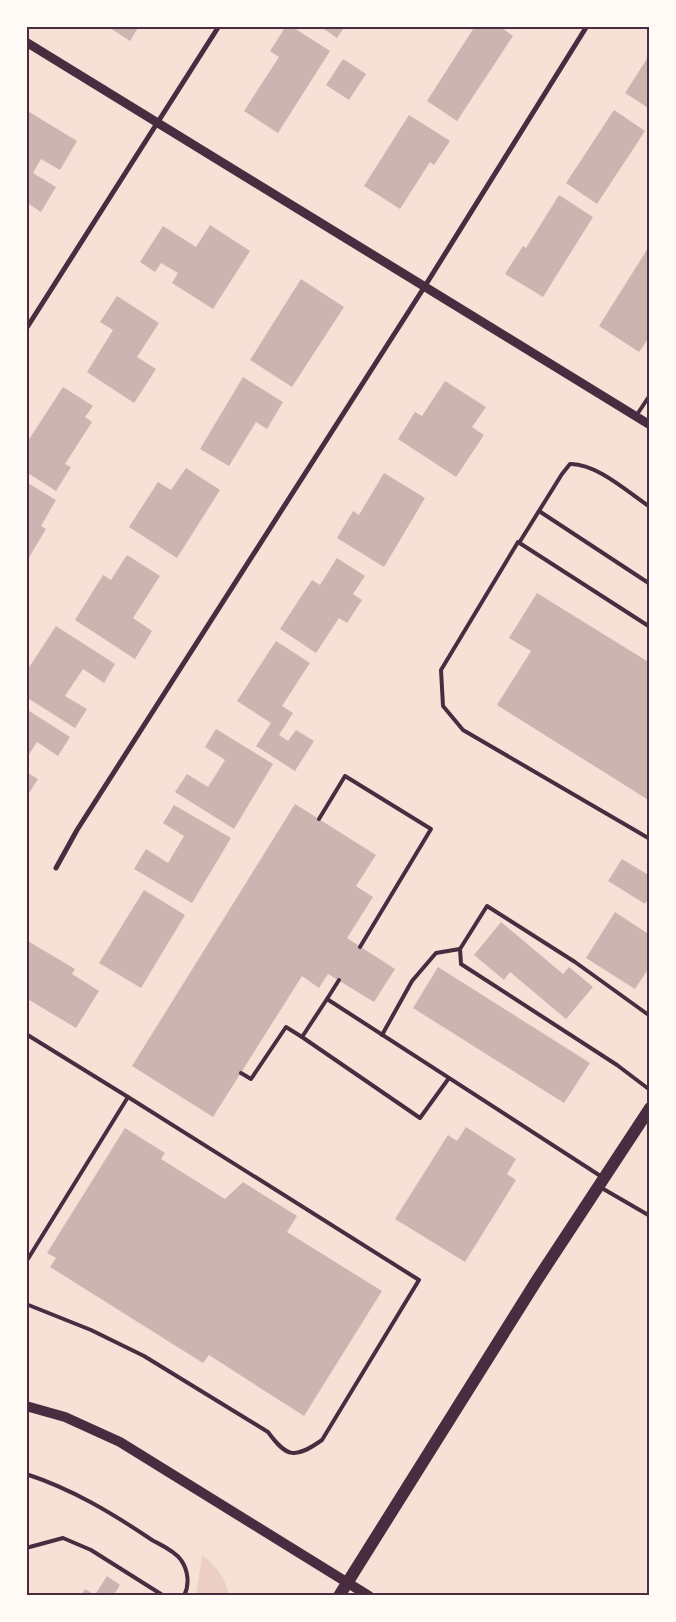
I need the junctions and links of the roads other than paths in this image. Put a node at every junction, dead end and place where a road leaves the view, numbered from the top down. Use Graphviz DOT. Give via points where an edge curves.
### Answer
graph roads {
  1 [pos="219,26"];
  2 [pos="587,26"];
  3 [pos="26,42"];
  4 [pos="158,124"];
  5 [pos="425,286"];
  6 [pos="26,329"];
  7 [pos="650,395"];
  8 [pos="636,416"];
  9 [pos="650,425"];
  10 [pos="650,507"];
  11 [pos="539,511"];
  12 [pos="519,543"];
  13 [pos="650,584"];
  14 [pos="650,627"];
  15 [pos="319,819"];
  16 [pos="650,839"];
  17 [pos="56,868"];
  18 [pos="360,947"];
  19 [pos="460,949"];
  20 [pos="339,980"];
  21 [pos="327,999"];
  22 [pos="650,1016"];
  23 [pos="26,1034"];
  24 [pos="382,1035"];
  25 [pos="302,1037"];
  26 [pos="241,1073"];
  27 [pos="449,1078"];
  28 [pos="650,1090"];
  29 [pos="128,1097"];
  30 [pos="650,1108"];
  31 [pos="601,1182"];
  32 [pos="650,1216"];
  33 [pos="26,1262"];
  34 [pos="26,1304"];
  35 [pos="26,1406"];
  36 [pos="26,1474"];
  37 [pos="26,1548"];
  38 [pos="348,1582"];
  39 [pos="164,1596"];
  40 [pos="184,1596"];
  41 [pos="339,1596"];
  42 [pos="369,1596"];
  1 -- 4 [label="street"];
  2 -- 5 [label="street"];
  3 -- 4 [label="street"];
  4 -- 5 [label="street"];
  4 -- 6 [label="street"];
  5 -- 8 [label="street"];
  5 -- 17 [label="street" via="77,830"];
  7 -- 8 [label="lane"];
  8 -- 9 [label="street"];
  10 -- 11 [label="lane" via="593,469 570,464"];
  11 -- 12 [label="lane"];
  11 -- 13 [label="lane"];
  12 -- 14 [label="lane"];
  12 -- 16 [label="lane" via="440,670 443,706 464,730"];
  15 -- 18 [label="lane" via="345,776 431,829"];
  19 -- 22 [label="lane" via="487,906 575,962"];
  19 -- 24 [label="lane" via="436,953 412,981"];
  19 -- 28 [label="lane" via="461,964"];
  20 -- 21 [label="lane"];
  21 -- 24 [label="lane"];
  21 -- 25 [label="lane"];
  23 -- 29 [label="lane"];
  24 -- 27 [label="lane"];
  25 -- 26 [label="lane" via="286,1027 251,1079"];
  25 -- 27 [label="lane" via="420,1118"];
  27 -- 31 [label="lane"];
  29 -- 33 [label="lane"];
  29 -- 34 [label="lane" via="419,1280 322,1440 305,1452 290,1454 277,1445 268,1432 144,1356"];
  30 -- 31 [label="main road"];
  31 -- 32 [label="lane"];
  31 -- 38 [label="main road"];
  35 -- 38 [label="main road" via="65,1417 120,1442"];
  36 -- 40 [label="lane" via="58,1484 113,1513 179,1558 187,1571"];
  37 -- 39 [label="lane" via="63,1538 91,1550"];
  38 -- 41 [label="main road"];
  38 -- 42 [label="main road"];
}
